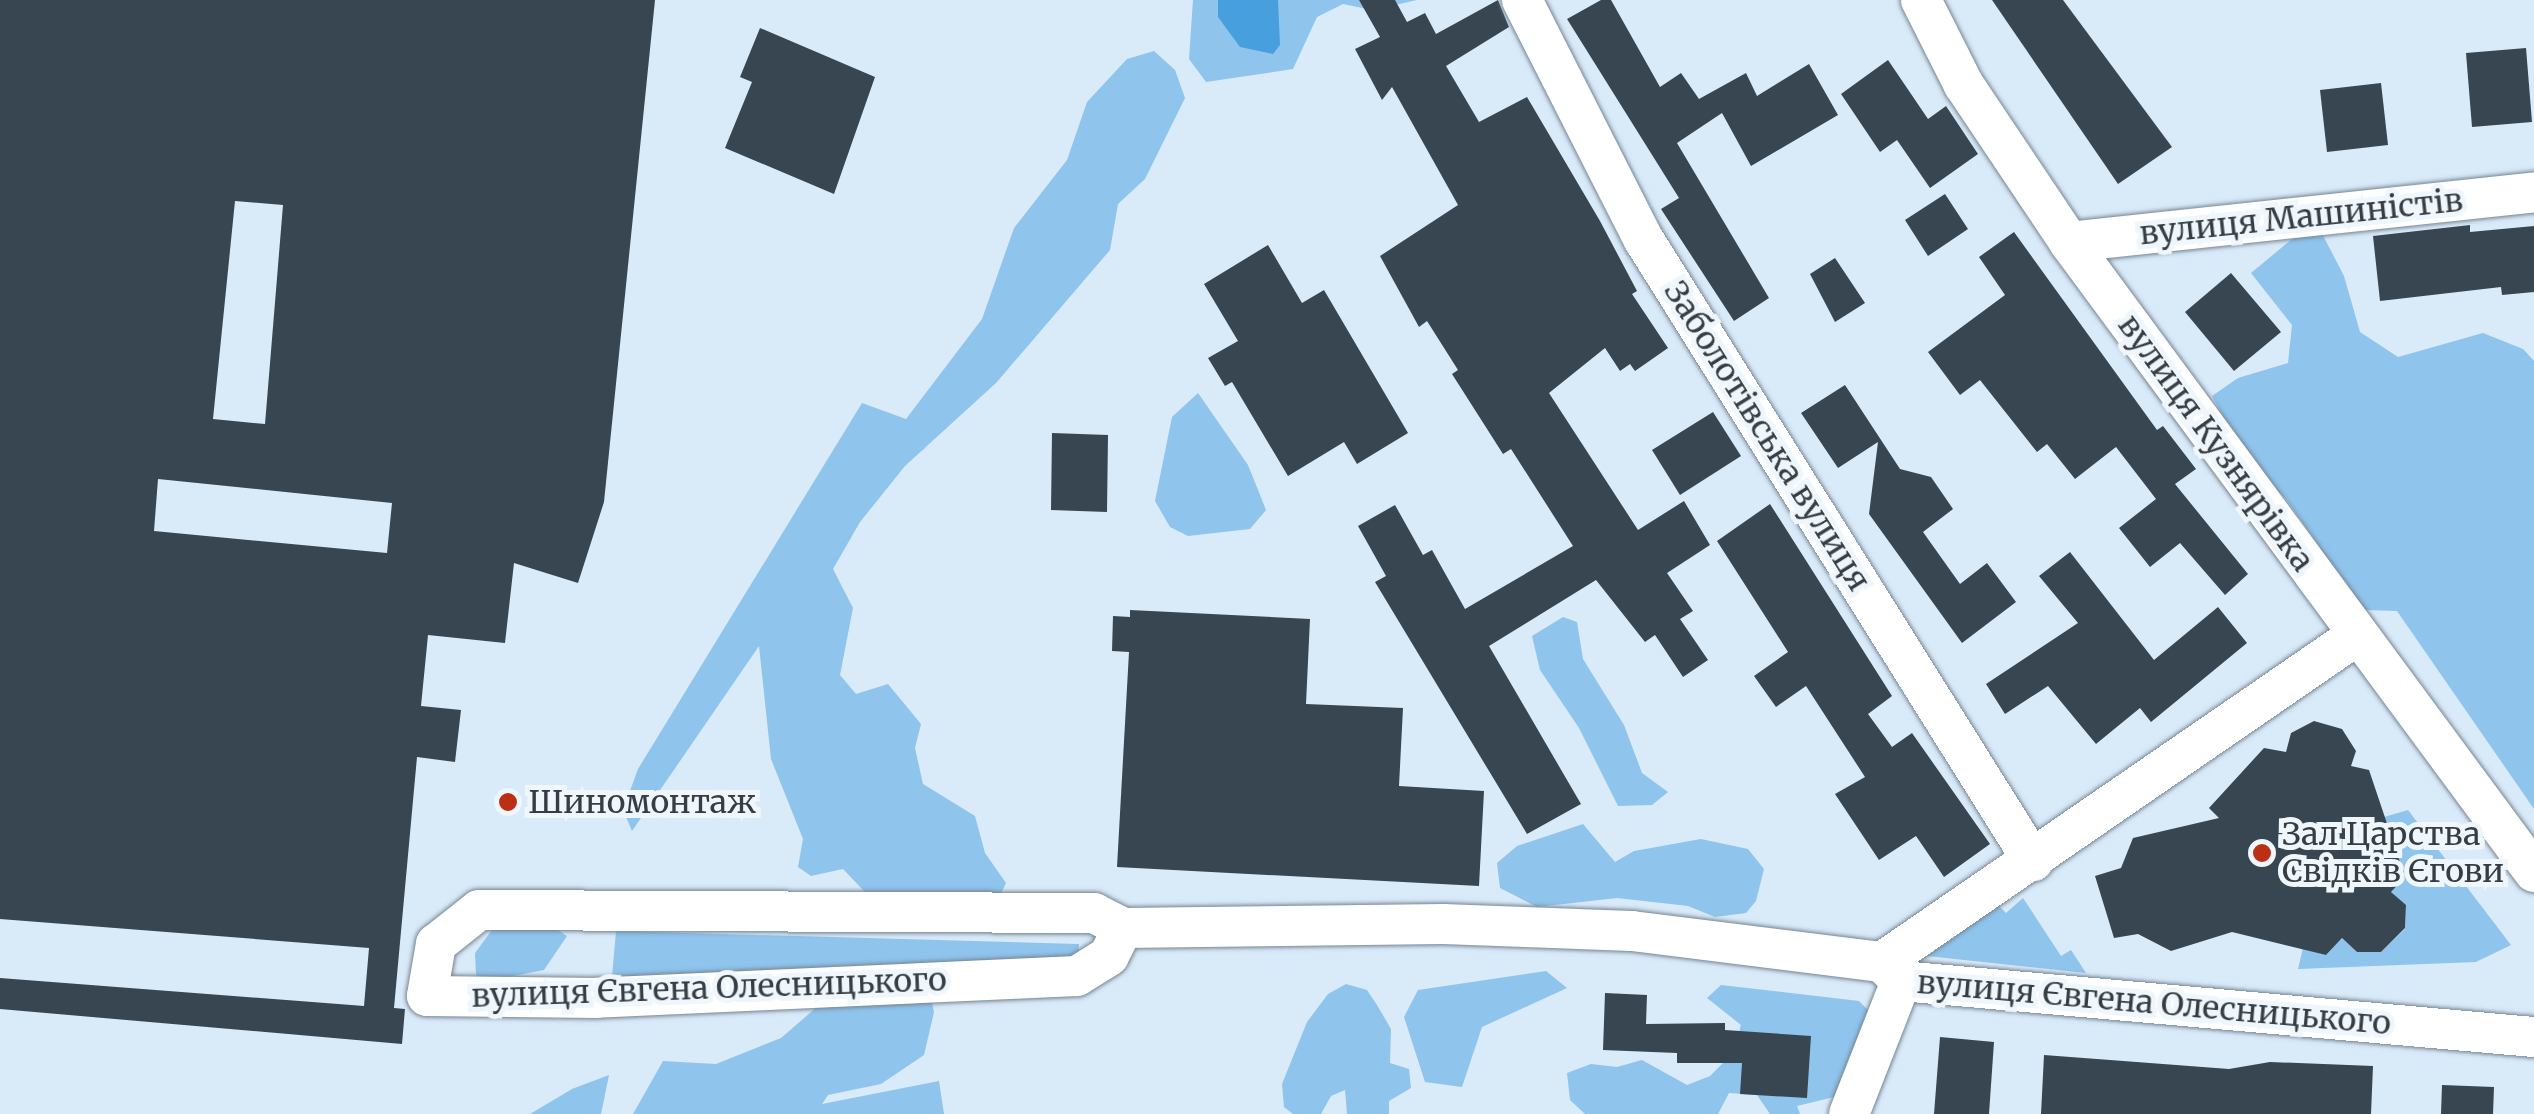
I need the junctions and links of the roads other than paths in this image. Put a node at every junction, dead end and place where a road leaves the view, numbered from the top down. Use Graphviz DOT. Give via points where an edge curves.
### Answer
graph roads {
  1 [pos="1522,0"];
  2 [pos="1921,0"];
  3 [pos="2534,192"];
  4 [pos="2069,242"];
  5 [pos="2356,636"];
  6 [pos="2033,861"];
  7 [pos="2534,872"];
  8 [pos="1123,928"];
  9 [pos="1892,972"];
  10 [pos="2534,1037"];
  11 [pos="1849,1114"];
  1 -- 6 [label="street, Заболотівська вулиця" via="1644,240"];
  2 -- 4 [label="street, вулиця Кузнярівка" via="1964,84"];
  3 -- 4 [label="street, вулиця Машиністів"];
  4 -- 5 [label="street, вулиця Кузнярівка"];
  5 -- 6 [label="street"];
  5 -- 7 [label="street, вулиця Кузнярівка"];
  6 -- 9 [label="street"];
  8 -- 8 [label="street, вулиця Євгена Олесницького" via="1094,912 479,910 436,944 427,996 597,998 1077,976 1109,956"];
  8 -- 9 [label="street, вулиця Євгена Олесницького" via="1442,924 1632,930"];
  9 -- 10 [label="street, вулиця Євгена Олесницького"];
  9 -- 11 [label="street"];
}
